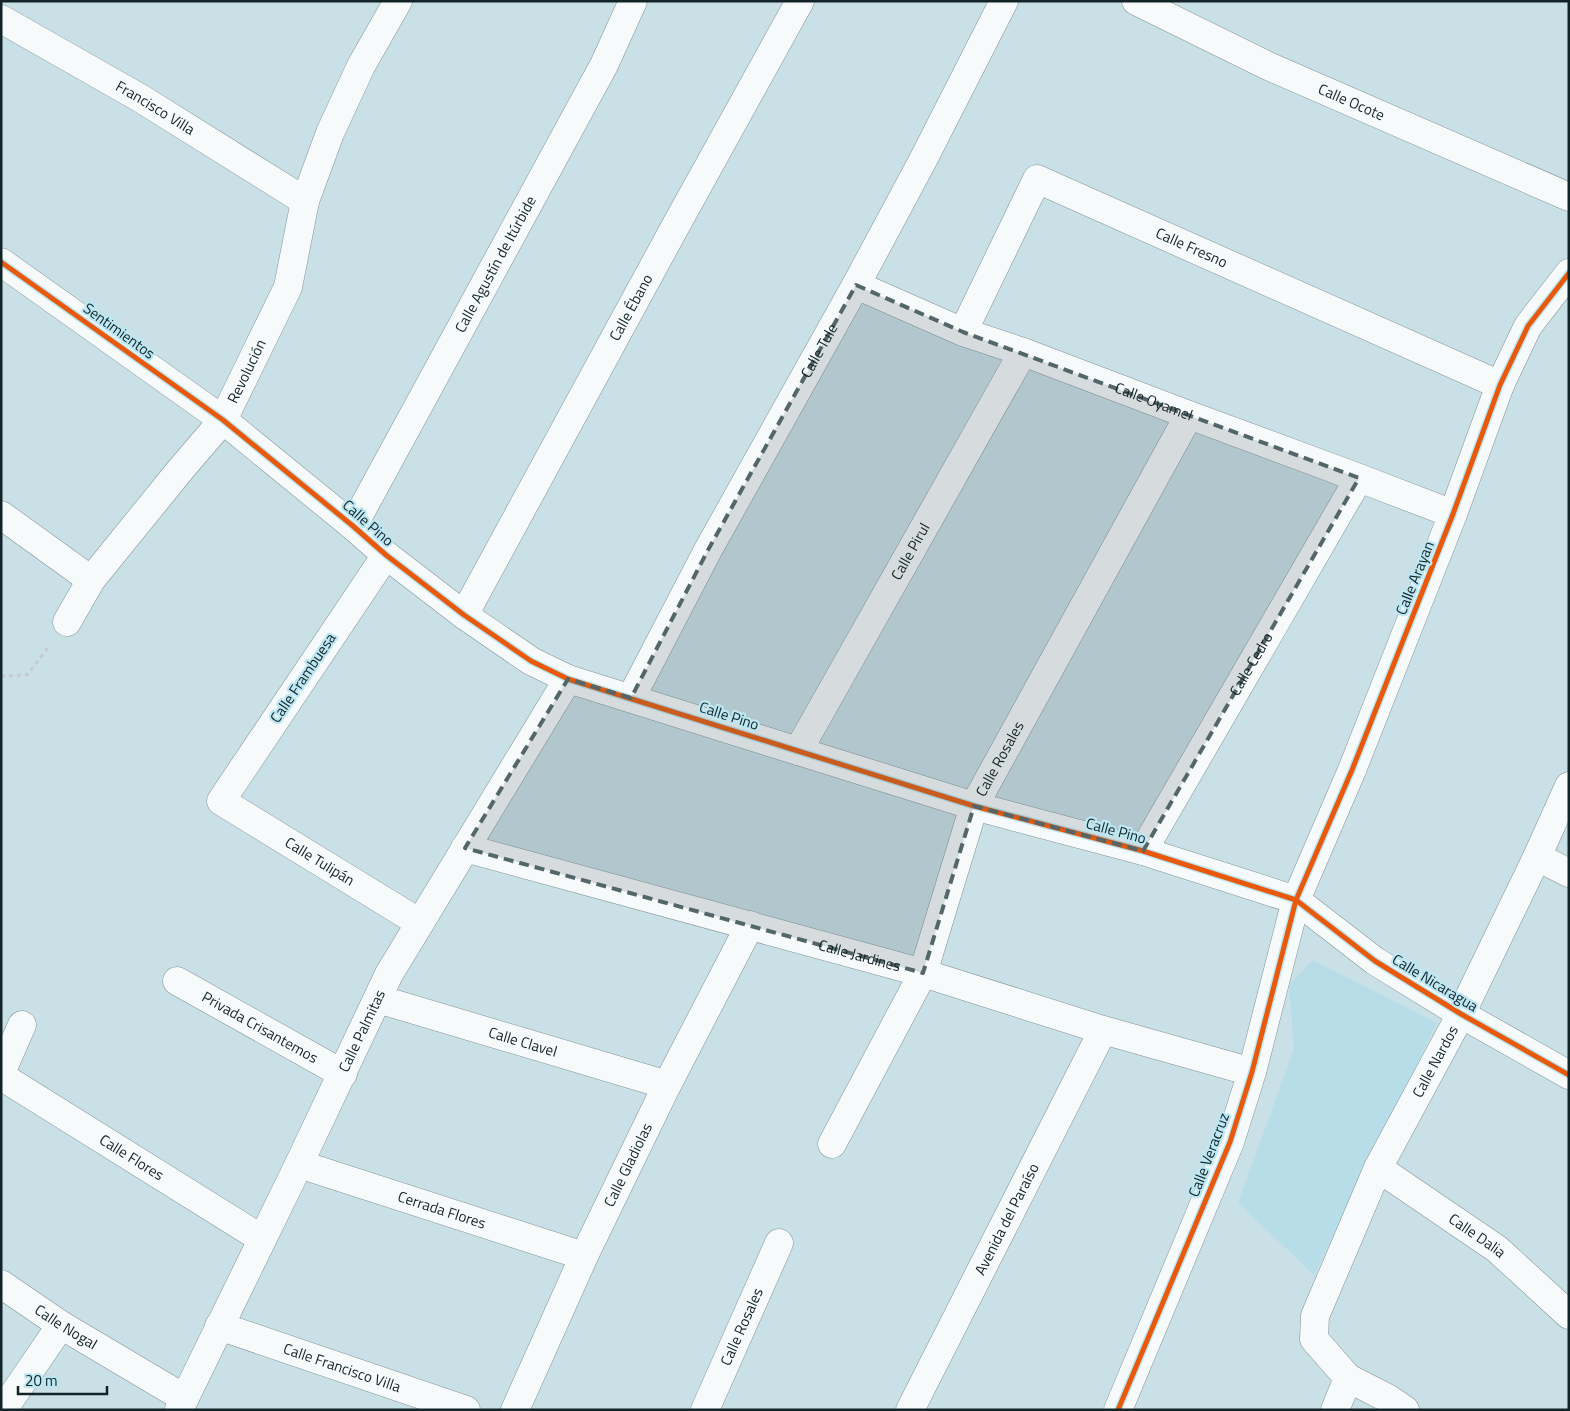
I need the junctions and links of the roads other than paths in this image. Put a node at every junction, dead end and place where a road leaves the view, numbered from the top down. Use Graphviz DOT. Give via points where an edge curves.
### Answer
graph roads {
  1 [pos="398,1"];
  2 [pos="633,1"];
  3 [pos="800,1"];
  4 [pos="1004,1"];
  5 [pos="1136,1"];
  6 [pos="1,19"];
  7 [pos="1569,197"];
  8 [pos="305,201"];
  9 [pos="1,262"];
  10 [pos="1569,273"];
  11 [pos="856,285"];
  12 [pos="963,332"];
  13 [pos="1023,352"];
  14 [pos="1500,385"];
  15 [pos="1189,416"];
  16 [pos="223,420"];
  17 [pos="1359,478"];
  18 [pos="1453,514"];
  19 [pos="1,515"];
  20 [pos="353,526"];
  21 [pos="386,555"];
  22 [pos="91,580"];
  23 [pos="464,615"];
  24 [pos="67,622"];
  25 [pos="568,679"];
  26 [pos="631,698"];
  27 [pos="798,751"];
  28 [pos="1569,786"];
  29 [pos="221,802"];
  30 [pos="974,806"];
  31 [pos="466,848"];
  32 [pos="1143,851"];
  33 [pos="1537,857"];
  34 [pos="1569,873"];
  35 [pos="1296,900"];
  36 [pos="420,923"];
  37 [pos="750,925"];
  38 [pos="923,972"];
  39 [pos="177,981"];
  40 [pos="378,999"];
  41 [pos="1461,1014"];
  42 [pos="22,1025"];
  43 [pos="1103,1030"];
  44 [pos="1252,1072"];
  45 [pos="343,1074"];
  46 [pos="1569,1074"];
  47 [pos="1,1075"];
  48 [pos="667,1085"];
  49 [pos="832,1144"];
  50 [pos="299,1164"];
  51 [pos="1378,1168"];
  52 [pos="262,1239"];
  53 [pos="779,1242"];
  54 [pos="584,1256"];
  55 [pos="1,1284"];
  56 [pos="1569,1315"];
  57 [pos="61,1325"];
  58 [pos="219,1326"];
  59 [pos="1348,1378"];
  60 [pos="182,1404"];
  61 [pos="3,1410"];
  62 [pos="466,1410"];
  63 [pos="515,1410"];
  64 [pos="705,1410"];
  65 [pos="910,1410"];
  66 [pos="1118,1410"];
  67 [pos="1335,1410"];
  68 [pos="1405,1410"];
  1 -- 8 [label="street, Revolución" via="361,66 330,133"];
  2 -- 20 [label="street, Calle Agustín de Itúrbide" via="604,65"];
  3 -- 23 [label="street, Calle Ébano"];
  4 -- 11 [label="street, Calle Tule"];
  5 -- 7 [label="street, Calle Ocote" via="1266,65"];
  6 -- 8 [label="street, Francisco Villa" via="140,98"];
  8 -- 16 [label="street, Revolución" via="288,287"];
  9 -- 16 [label="street, Sentimientos"];
  10 -- 14 [label="street, Calle Arayan" via="1528,326"];
  11 -- 12 [label="street, Calle Oyamel"];
  11 -- 26 [label="street, Calle Tule" via="708,550"];
  12 -- 13 [label="street, Calle Oyamel"];
  12 -- 14 [label="street, Calle Fresno" via="1037,179"];
  13 -- 15 [label="street, Calle Oyamel"];
  13 -- 27 [label="street, Calle Pirul"];
  14 -- 18 [label="street, Calle Arayan"];
  15 -- 17 [label="street, Calle Oyamel"];
  15 -- 30 [label="street, Calle Rosales"];
  16 -- 20 [label="street, Calle Pino"];
  16 -- 22 [label="street, Revolución"];
  17 -- 18 [label="street, Calle Oyamel"];
  17 -- 32 [label="street, Calle Cedro"];
  18 -- 35 [label="street, Calle Arayan" via="1352,770"];
  19 -- 22 [label="street"];
  20 -- 21 [label="street, Calle Pino"];
  21 -- 23 [label="street, Calle Pino"];
  21 -- 29 [label="street, Calle Frambuesa"];
  22 -- 24 [label="street, Revolución"];
  23 -- 25 [label="street, Calle Pino" via="531,661"];
  25 -- 26 [label="street, Calle Pino"];
  25 -- 31 [label="street, Calle Palmitas"];
  26 -- 27 [label="street, Calle Pino"];
  27 -- 30 [label="street, Calle Pino"];
  28 -- 33 [label="street, Calle Nardos"];
  29 -- 36 [label="street, Calle Tulipán"];
  30 -- 32 [label="street, Calle Pino"];
  30 -- 38 [label="street, Calle Rosales"];
  31 -- 36 [label="street, Calle Palmitas"];
  31 -- 37 [label="street, Calle Jardines"];
  32 -- 35 [label="street, Calle Pino"];
  33 -- 34 [label="street"];
  33 -- 41 [label="street, Calle Nardos"];
  35 -- 41 [label="street, Calle Nicaragua" via="1375,961"];
  35 -- 44 [label="street, Calle Veracruz"];
  36 -- 40 [label="street, Calle Palmitas"];
  37 -- 38 [label="street, Calle Jardines"];
  37 -- 48 [label="street, Calle Gladiolas"];
  38 -- 43 [label="street, Calle Jardines"];
  38 -- 49 [label="street, Calle Rosales"];
  39 -- 45 [label="street, Privada Crisantemos"];
  40 -- 45 [label="street, Calle Palmitas"];
  40 -- 48 [label="street, Calle Clavel"];
  41 -- 46 [label="street, Calle Nicaragua"];
  41 -- 51 [label="street, Calle Nardos"];
  42 -- 47 [label="street"];
  43 -- 44 [label="street, Calle Jardines"];
  43 -- 65 [label="street, Avenida del Paraíso"];
  44 -- 66 [label="street, Calle Veracruz" via="1230,1142"];
  45 -- 50 [label="street, Calle Palmitas"];
  47 -- 52 [label="street, Calle Flores"];
  48 -- 54 [label="street, Calle Gladiolas"];
  50 -- 52 [label="street, Calle Palmitas"];
  50 -- 54 [label="street, Cerrada Flores"];
  51 -- 56 [label="street, Calle Dalia" via="1497,1249"];
  51 -- 59 [label="street, Calle Nardos" via="1315,1316 1314,1339"];
  52 -- 58 [label="street, Calle Palmitas"];
  53 -- 64 [label="street, Calle Rosales"];
  54 -- 63 [label="street, Calle Gladiolas"];
  55 -- 57 [label="street, Calle Nogal"];
  57 -- 60 [label="street, Calle Nogal"];
  57 -- 61 [label="street"];
  58 -- 60 [label="street, Calle Palmitas"];
  58 -- 62 [label="street, Calle Francisco Villa"];
  59 -- 67 [label="street"];
  59 -- 68 [label="street"];
}
